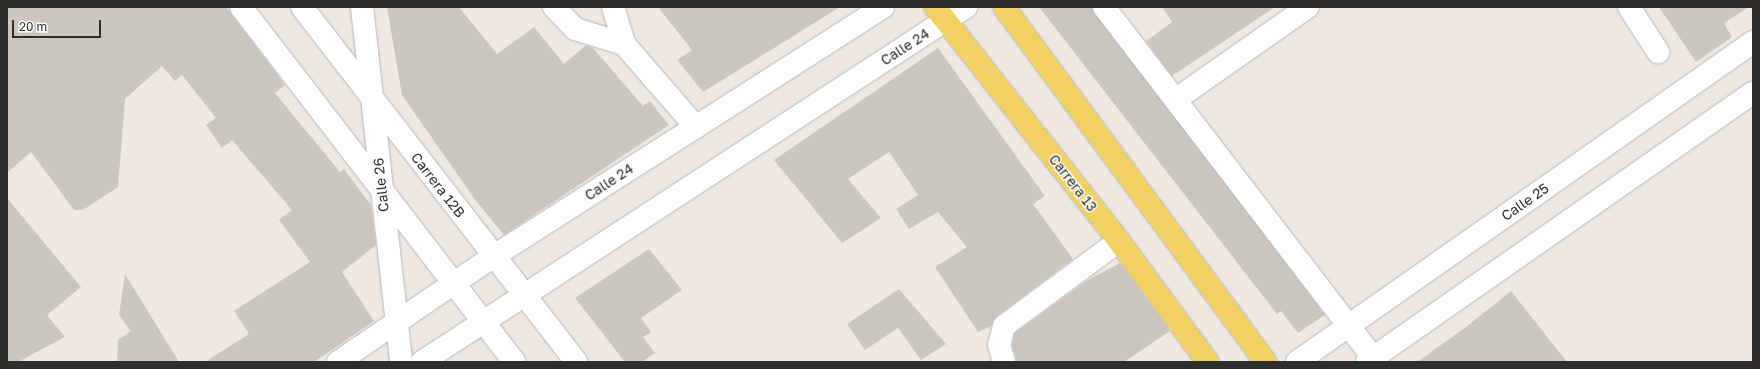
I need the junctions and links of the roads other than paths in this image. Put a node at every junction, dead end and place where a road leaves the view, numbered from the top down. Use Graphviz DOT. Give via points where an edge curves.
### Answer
graph roads {
  1 [pos="241,7"];
  2 [pos="302,7"];
  3 [pos="362,7"];
  4 [pos="554,7"];
  5 [pos="613,7"];
  6 [pos="883,7"];
  7 [pos="966,7"];
  8 [pos="1004,7"];
  9 [pos="1104,7"];
  10 [pos="1308,7"];
  11 [pos="1628,7"];
  12 [pos="940,14"];
  13 [pos="1753,42"];
  14 [pos="624,44"];
  15 [pos="1658,52"];
  16 [pos="1753,93"];
  17 [pos="1175,100"];
  18 [pos="372,102"];
  19 [pos="696,127"];
  20 [pos="381,185"];
  21 [pos="1119,240"];
  22 [pos="494,256"];
  23 [pos="455,284"];
  24 [pos="523,294"];
  25 [pos="484,321"];
  26 [pos="397,323"];
  27 [pos="1348,326"];
  28 [pos="1370,360"];
  29 [pos="338,362"];
  30 [pos="401,362"];
  31 [pos="422,362"];
  32 [pos="514,362"];
  33 [pos="576,362"];
  34 [pos="1004,362"];
  35 [pos="1208,362"];
  36 [pos="1266,362"];
  37 [pos="1297,362"];
  1 -- 20 [label="street"];
  2 -- 18 [label="street, Carrera 12B"];
  3 -- 18 [label="street, Calle 26"];
  4 -- 14 [label="street" via="575,29"];
  5 -- 14 [label="street"];
  6 -- 19 [label="street, Calle 24"];
  7 -- 12 [label="street, Calle 24"];
  8 -- 36 [label="main road"];
  9 -- 17 [label="street"];
  10 -- 17 [label="street"];
  11 -- 15 [label="street"];
  12 -- 21 [label="main road, Carrera 13"];
  12 -- 24 [label="street, Calle 24"];
  13 -- 27 [label="street, Calle 25"];
  14 -- 19 [label="street"];
  16 -- 28 [label="street"];
  17 -- 27 [label="street"];
  18 -- 20 [label="street, Calle 26"];
  18 -- 22 [label="street, Carrera 12B"];
  19 -- 22 [label="street, Calle 24"];
  20 -- 23 [label="street"];
  20 -- 26 [label="street, Calle 26"];
  21 -- 34 [label="street" via="1004,326 999,345"];
  21 -- 35 [label="main road, Carrera 13"];
  22 -- 23 [label="street, Calle 24"];
  22 -- 24 [label="street, Carrera 12B"];
  23 -- 25 [label="street"];
  23 -- 26 [label="street, Calle 24"];
  24 -- 25 [label="street, Calle 24"];
  24 -- 33 [label="street, Carrera 12B"];
  25 -- 31 [label="street, Calle 24"];
  25 -- 32 [label="street"];
  26 -- 29 [label="street, Calle 24"];
  26 -- 30 [label="street, Calle 26"];
  27 -- 28 [label="street"];
  27 -- 37 [label="street, Calle 25"];
}
